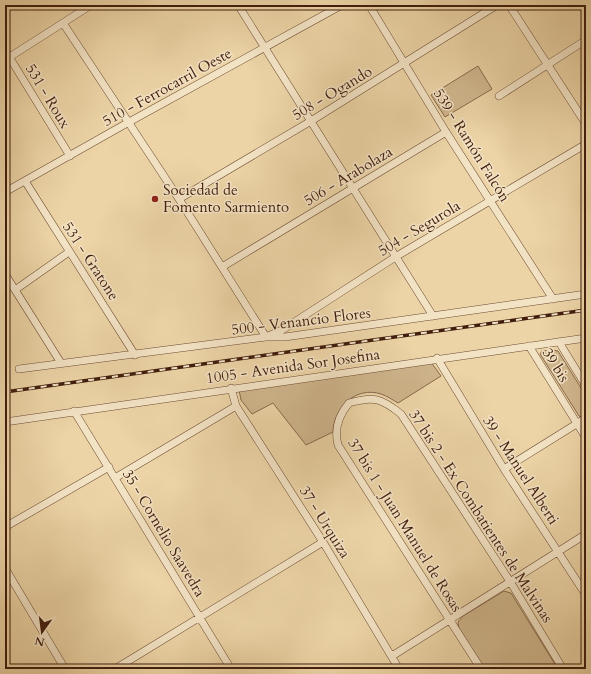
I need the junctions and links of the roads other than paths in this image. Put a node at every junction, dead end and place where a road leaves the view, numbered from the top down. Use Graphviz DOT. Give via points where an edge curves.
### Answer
graph roads {
  1 [pos="91,5"];
  2 [pos="238,5"];
  3 [pos="342,5"];
  4 [pos="369,5"];
  5 [pos="497,5"];
  6 [pos="510,5"];
  7 [pos="63,23"];
  8 [pos="586,40"];
  9 [pos="266,48"];
  10 [pos="5,50"];
  11 [pos="7,59"];
  12 [pos="405,63"];
  13 [pos="548,65"];
  14 [pos="499,96"];
  15 [pos="311,121"];
  16 [pos="129,122"];
  17 [pos="586,124"];
  18 [pos="446,132"];
  19 [pos="586,144"];
  20 [pos="70,156"];
  21 [pos="25,181"];
  22 [pos="354,188"];
  23 [pos="5,192"];
  24 [pos="179,199"];
  25 [pos="491,200"];
  26 [pos="69,252"];
  27 [pos="397,256"];
  28 [pos="222,267"];
  29 [pos="5,274"];
  30 [pos="16,290"];
  31 [pos="586,294"];
  32 [pos="553,299"];
  33 [pos="433,316"];
  34 [pos="266,337"];
  35 [pos="586,338"];
  36 [pos="559,342"];
  37 [pos="529,346"];
  38 [pos="135,354"];
  39 [pos="437,358"];
  40 [pos="61,363"];
  41 [pos="19,369"];
  42 [pos="586,386"];
  43 [pos="231,388"];
  44 [pos="362,399"];
  45 [pos="236,406"];
  46 [pos="74,411"];
  47 [pos="586,418"];
  48 [pos="5,422"];
  49 [pos="577,423"];
  50 [pos="586,438"];
  51 [pos="109,468"];
  52 [pos="504,469"];
  53 [pos="115,478"];
  54 [pos="5,526"];
  55 [pos="586,534"];
  56 [pos="323,542"];
  57 [pos="558,552"];
  58 [pos="5,568"];
  59 [pos="510,583"];
  60 [pos="586,595"];
  61 [pos="199,618"];
  62 [pos="450,621"];
  63 [pos="392,656"];
  64 [pos="397,668"];
  65 [pos="65,669"];
  66 [pos="115,669"];
  67 [pos="231,669"];
  68 [pos="481,669"];
  69 [pos="563,669"];
  1 -- 7 [label="street"];
  2 -- 9 [label="street"];
  3 -- 9 [label="street, 510 - Ferrocarril Oeste"];
  4 -- 12 [label="street, 539 - Ramón Falcón"];
  5 -- 12 [label="street, 508 - Ogando"];
  6 -- 13 [label="street"];
  7 -- 11 [label="street"];
  7 -- 16 [label="street"];
  8 -- 13 [label="street"];
  9 -- 15 [label="street"];
  9 -- 16 [label="street, 510 - Ferrocarril Oeste"];
  10 -- 11 [label="street, 531 - Roux"];
  11 -- 20 [label="street, 531 - Roux"];
  12 -- 15 [label="street, 508 - Ogando"];
  12 -- 18 [label="street, 539 - Ramón Falcón"];
  13 -- 14 [label="street"];
  13 -- 17 [label="street"];
  15 -- 22 [label="street"];
  15 -- 24 [label="street, 508 - Ogando"];
  16 -- 20 [label="street, 510 - Ferrocarril Oeste"];
  16 -- 24 [label="street"];
  18 -- 22 [label="street, 506 - Arabolaza"];
  18 -- 25 [label="street, 539 - Ramón Falcón"];
  19 -- 25 [label="street, 504 - Segurola"];
  20 -- 21 [label="street, 510 - Ferrocarril Oeste"];
  21 -- 23 [label="street, 510 - Ferrocarril Oeste"];
  21 -- 26 [label="street, 531 - Gratone"];
  22 -- 27 [label="street"];
  22 -- 28 [label="street, 506 - Arabolaza"];
  24 -- 28 [label="street"];
  25 -- 27 [label="street, 504 - Segurola"];
  25 -- 32 [label="street, 539 - Ramón Falcón"];
  26 -- 30 [label="street"];
  26 -- 38 [label="street, 531 - Gratone"];
  27 -- 33 [label="street"];
  27 -- 34 [label="street, 504 - Segurola" via="282,330"];
  28 -- 34 [label="street"];
  29 -- 30 [label="street"];
  30 -- 40 [label="street"];
  31 -- 32 [label="street, 500 - Venancio Flores"];
  32 -- 33 [label="street, 500 - Venancio Flores"];
  33 -- 34 [label="street, 500 - Venancio Flores" via="285,337"];
  34 -- 38 [label="street, 500 - Venancio Flores"];
  35 -- 36 [label="street, 1005 - Avenida Sor Josefina"];
  36 -- 37 [label="street, 1005 - Avenida Sor Josefina"];
  36 -- 42 [label="street"];
  37 -- 39 [label="street, 1005 - Avenida Sor Josefina"];
  37 -- 49 [label="street, 39 bis"];
  38 -- 40 [label="street, 500 - Venancio Flores"];
  39 -- 43 [label="street, 1005 - Avenida Sor Josefina"];
  39 -- 52 [label="street, 39 - Manuel Alberti"];
  40 -- 41 [label="street, 500 - Venancio Flores"];
  43 -- 45 [label="street, 37 - Urquiza"];
  43 -- 46 [label="street, 1005 - Avenida Sor Josefina"];
  44 -- 59 [label="street, 37 bis 2 - Ex Combatientes de Malvinas" via="374,398 384,401 401,414"];
  44 -- 62 [label="street, 37 bis 1 - Juan Manuel de Rosas" via="349,403 343,410 337,424 338,445"];
  45 -- 53 [label="street"];
  45 -- 56 [label="street, 37 - Urquiza"];
  46 -- 48 [label="street, 1005 - Avenida Sor Josefina"];
  46 -- 51 [label="street, 35 - Cornelio Saavedra"];
  47 -- 49 [label="street"];
  49 -- 50 [label="street, 39 bis"];
  49 -- 52 [label="street"];
  51 -- 53 [label="street, 35 - Cornelio Saavedra"];
  51 -- 54 [label="street"];
  52 -- 57 [label="street, 39 - Manuel Alberti"];
  53 -- 61 [label="street, 35 - Cornelio Saavedra"];
  55 -- 57 [label="street"];
  56 -- 61 [label="street"];
  56 -- 63 [label="street, 37 - Urquiza"];
  57 -- 59 [label="street"];
  57 -- 60 [label="street, 39 - Manuel Alberti"];
  58 -- 65 [label="street"];
  59 -- 62 [label="street"];
  59 -- 69 [label="street, 37 bis 2 - Ex Combatientes de Malvinas"];
  61 -- 66 [label="street"];
  61 -- 67 [label="street, 35 - Cornelio Saavedra"];
  62 -- 63 [label="street"];
  62 -- 68 [label="street, 37 bis 1 - Juan Manuel de Rosas"];
  63 -- 64 [label="street, 37 - Urquiza"];
}
